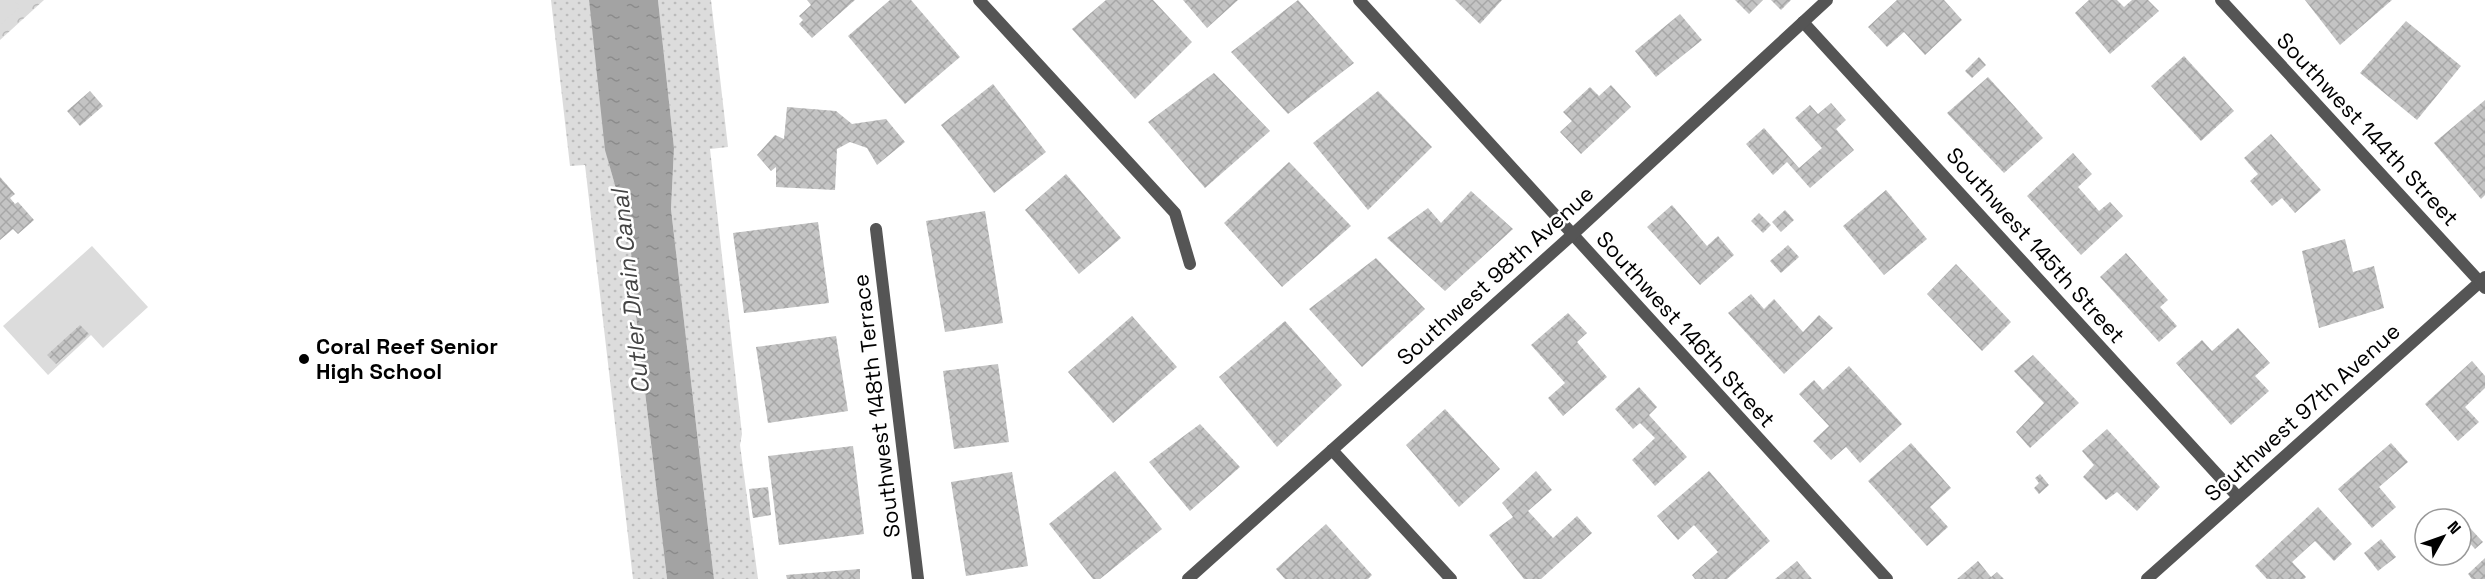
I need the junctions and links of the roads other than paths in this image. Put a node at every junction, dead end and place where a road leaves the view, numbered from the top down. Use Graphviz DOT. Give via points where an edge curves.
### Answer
graph roads {
  1 [pos="979,0"];
  2 [pos="1359,0"];
  3 [pos="1827,0"];
  4 [pos="2221,0"];
  5 [pos="1803,22"];
  6 [pos="876,229"];
  7 [pos="1572,235"];
  8 [pos="1190,264"];
  9 [pos="2483,282"];
  10 [pos="1332,450"];
  11 [pos="2238,497"];
  12 [pos="918,579"];
  13 [pos="1188,579"];
  14 [pos="1451,579"];
  15 [pos="1887,579"];
  16 [pos="2147,579"];
  1 -- 8 [label="street" via="1175,213"];
  2 -- 7 [label="street, Southwest 146th Street"];
  3 -- 5 [label="street, Southwest 98th Avenue"];
  4 -- 9 [label="street, Southwest 144th Street"];
  5 -- 7 [label="street, Southwest 98th Avenue"];
  5 -- 11 [label="street, Southwest 145th Street"];
  6 -- 12 [label="street, Southwest 148th Terrace"];
  7 -- 10 [label="street, Southwest 98th Avenue"];
  7 -- 15 [label="street, Southwest 146th Street"];
  9 -- 11 [label="street, Southwest 97th Avenue"];
  10 -- 13 [label="street, Southwest 98th Avenue"];
  10 -- 14 [label="street"];
  11 -- 16 [label="street, Southwest 97th Avenue"];
}
